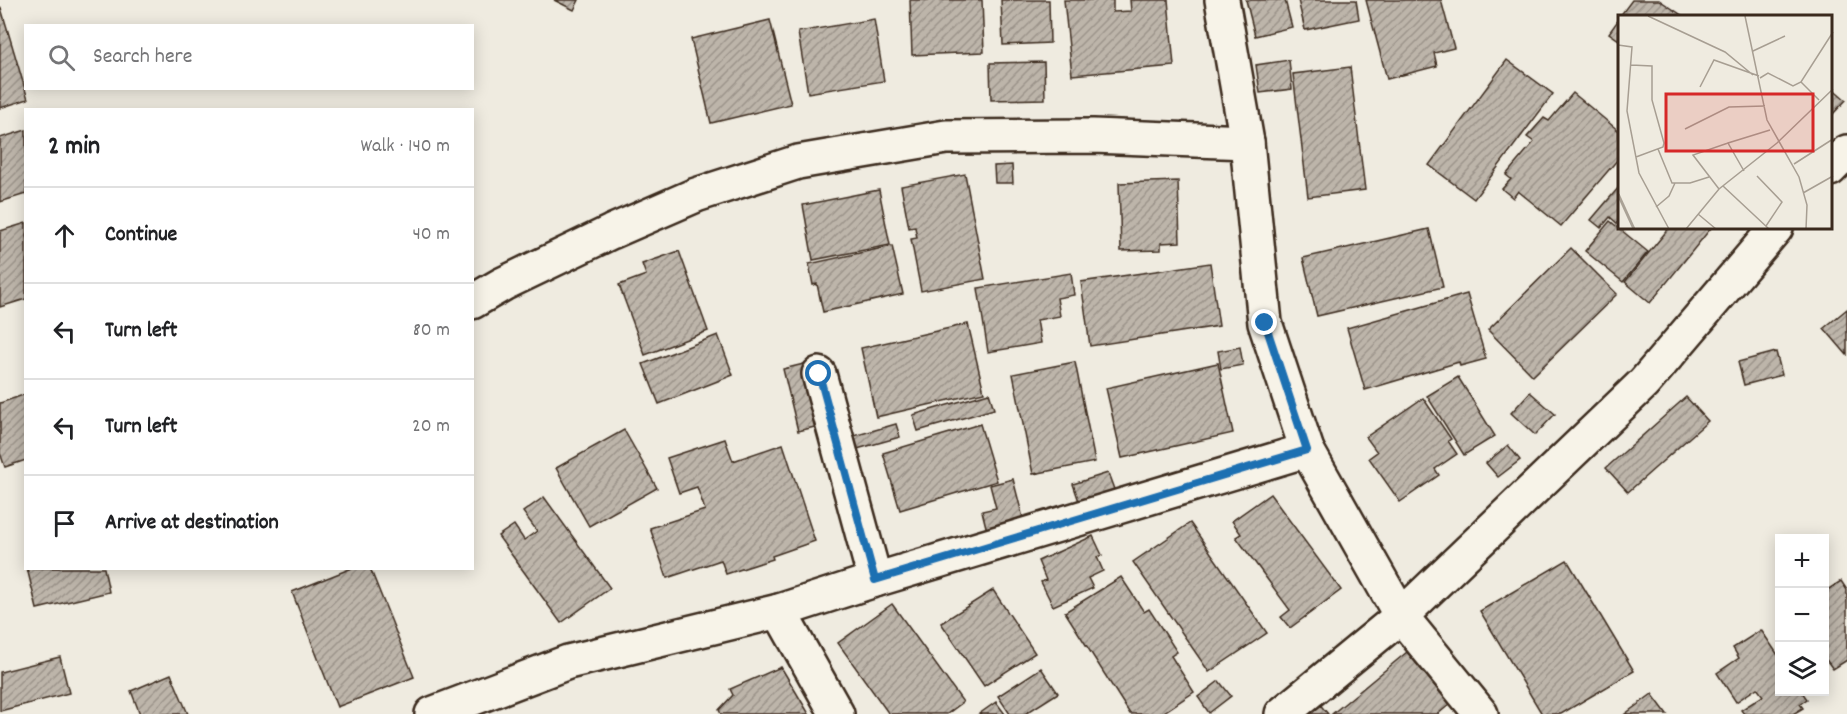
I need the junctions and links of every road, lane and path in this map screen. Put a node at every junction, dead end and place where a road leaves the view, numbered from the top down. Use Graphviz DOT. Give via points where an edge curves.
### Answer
graph roads {
  1 [pos="1222,0"];
  2 [pos="1247,142"];
  3 [pos="1847,152"];
  4 [pos="1832,167"];
  5 [pos="1774,230"];
  6 [pos="474,301"];
  7 [pos="819,374"];
  8 [pos="1307,450"];
  9 [pos="875,580"];
  10 [pos="779,611"];
  11 [pos="1401,616"];
  12 [pos="432,714"];
  13 [pos="837,714"];
  14 [pos="1282,714"];
  15 [pos="1481,714"];
  1 -- 2 [label="street"];
  2 -- 6 [label="street" via="1093,136 946,137 798,162 696,195 589,242"];
  2 -- 8 [label="street" via="1265,323"];
  3 -- 4 [label="street"];
  5 -- 11 [label="street" via="1644,383"];
  7 -- 9 [label="street"];
  8 -- 9 [label="street"];
  8 -- 11 [label="street"];
  9 -- 10 [label="street"];
  10 -- 12 [label="street" via="568,662"];
  10 -- 13 [label="street"];
  11 -- 14 [label="street"];
  11 -- 15 [label="street"];
}
